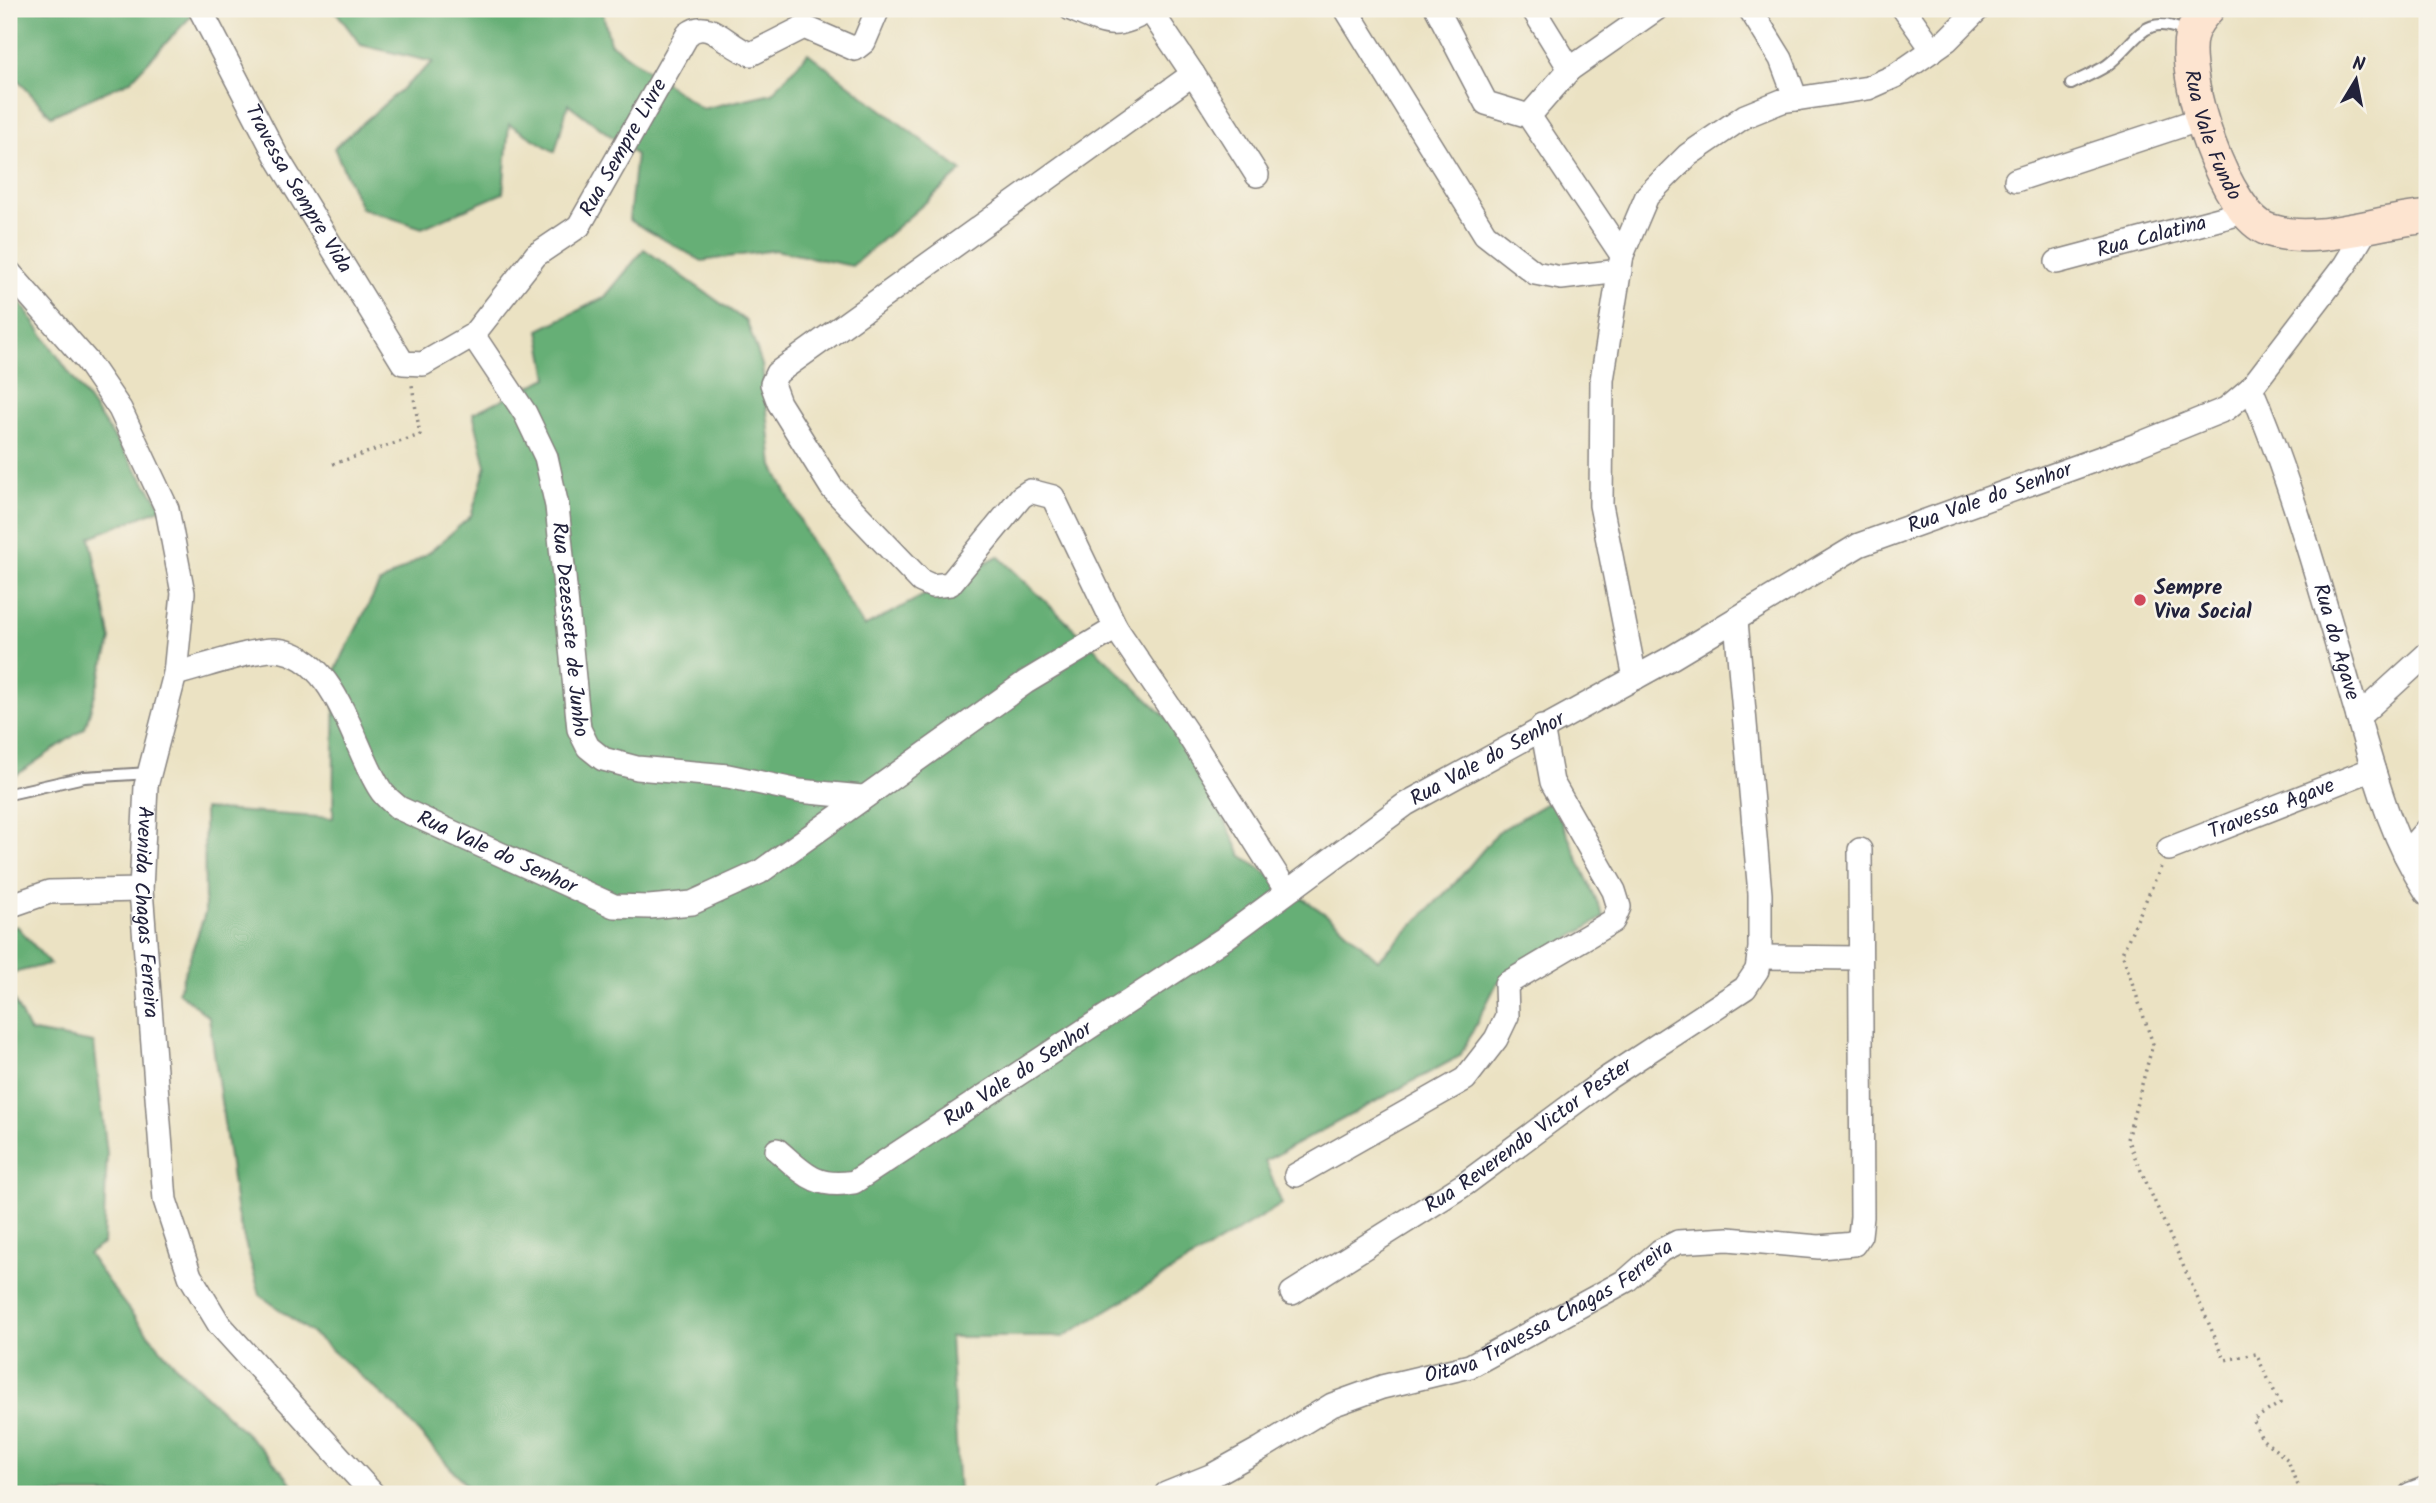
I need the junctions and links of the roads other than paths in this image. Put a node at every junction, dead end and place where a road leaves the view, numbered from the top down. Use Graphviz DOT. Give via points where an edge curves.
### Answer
graph roads {
  1 [pos="200,9"];
  2 [pos="878,9"];
  3 [pos="1071,9"];
  4 [pos="1151,9"];
  5 [pos="1346,9"];
  6 [pos="1437,9"];
  7 [pos="1533,9"];
  8 [pos="1656,9"];
  9 [pos="1750,9"];
  10 [pos="1904,9"];
  11 [pos="1978,9"];
  12 [pos="2208,9"];
  13 [pos="707,19"];
  14 [pos="2191,36"];
  15 [pos="1933,50"];
  16 [pos="1570,69"];
  17 [pos="1193,74"];
  18 [pos="2071,84"];
  19 [pos="1796,99"];
  20 [pos="1529,116"];
  21 [pos="2204,118"];
  22 [pos="1257,175"];
  23 [pos="2015,180"];
  24 [pos="2427,218"];
  25 [pos="2251,219"];
  26 [pos="2369,225"];
  27 [pos="2057,262"];
  28 [pos="1621,263"];
  29 [pos="9,272"];
  30 [pos="473,335"];
  31 [pos="406,365"];
  32 [pos="2251,388"];
  33 [pos="1736,621"];
  34 [pos="1115,628"];
  35 [pos="2427,654"];
  36 [pos="176,674"];
  37 [pos="1635,677"];
  38 [pos="2358,717"];
  39 [pos="1542,727"];
  40 [pos="2373,769"];
  41 [pos="150,773"];
  42 [pos="9,794"];
  43 [pos="862,797"];
  44 [pos="2427,829"];
  45 [pos="2169,849"];
  46 [pos="1860,850"];
  47 [pos="2405,854"];
  48 [pos="141,890"];
  49 [pos="1286,890"];
  50 [pos="2427,892"];
  51 [pos="9,906"];
  52 [pos="1858,958"];
  53 [pos="1758,963"];
  54 [pos="777,1150"];
  55 [pos="1296,1175"];
  56 [pos="1292,1293"];
  57 [pos="2427,1489"];
  58 [pos="373,1494"];
  59 [pos="1166,1494"];
  60 [pos="2411,1494"];
  1 -- 31 [label="street, Travessa Sempre Vida" via="278,159"];
  2 -- 13 [label="street, Rua Sempre Livre" via="864,43 855,49 804,27 751,54"];
  3 -- 4 [label="street" via="1109,25"];
  4 -- 17 [label="street"];
  5 -- 28 [label="street" via="1485,234 1535,273 1561,278"];
  6 -- 20 [label="street" via="1486,103"];
  7 -- 16 [label="street"];
  8 -- 16 [label="street"];
  9 -- 19 [label="street" via="1781,59"];
  10 -- 15 [label="street"];
  11 -- 15 [label="street"];
  12 -- 14 [label="street"];
  13 -- 30 [label="street, Rua Sempre Livre" via="688,34 579,226 536,255"];
  14 -- 18 [label="lane" via="2171,24 2151,27 2130,40 2108,65"];
  14 -- 21 [label="street, Rua Vale Fundo" via="2190,60"];
  15 -- 19 [label="street" via="1868,88"];
  16 -- 20 [label="street"];
  17 -- 22 [label="street"];
  17 -- 34 [label="street" via="777,373 772,384 832,488 921,581 932,586 950,584 1021,497 1030,491 1043,492 1060,506"];
  19 -- 28 [label="street" via="1745,116 1667,173 1647,196"];
  20 -- 28 [label="street"];
  21 -- 23 [label="street"];
  21 -- 25 [label="street, Rua Vale Fundo" via="2226,185"];
  24 -- 26 [label="street"];
  25 -- 26 [label="street" via="2298,235"];
  25 -- 27 [label="street, Rua Calatina"];
  26 -- 32 [label="street, Rua Vale do Senhor" via="2345,265"];
  28 -- 37 [label="street" via="1602,380 1600,479 1606,543"];
  29 -- 36 [label="street, Avenida Chagas Ferreira" via="87,361 120,409 167,509 183,593"];
  30 -- 31 [label="street, Rua Sempre Livre" via="423,364"];
  30 -- 43 [label="street, Rua Dezessete de Junho" via="525,413 546,457 557,506 579,729 588,747 603,759 637,768 728,776 799,791"];
  32 -- 33 [label="street, Rua Vale do Senhor" via="2213,416 1859,545"];
  32 -- 38 [label="street, Rua do Agave" via="2290,491"];
  33 -- 37 [label="street, Rua Vale do Senhor"];
  33 -- 53 [label="street" via="1760,894"];
  34 -- 43 [label="street, Rua Vale do Senhor" via="1026,682"];
  34 -- 49 [label="street"];
  35 -- 38 [label="street"];
  36 -- 41 [label="street, Avenida Chagas Ferreira"];
  36 -- 43 [label="street, Rua Vale do Senhor" via="272,650 293,653 332,690 381,791 399,808 614,906 692,903 723,891 760,872"];
  37 -- 39 [label="street, Rua Vale do Senhor"];
  38 -- 40 [label="street, Rua do Agave"];
  39 -- 49 [label="street, Rua Vale do Senhor" via="1406,804"];
  39 -- 55 [label="street" via="1552,782 1614,891 1619,907 1613,921 1506,984 1507,1016 1496,1039 1465,1079"];
  40 -- 45 [label="street, Travessa Agave"];
  40 -- 47 [label="street, Rua do Agave"];
  41 -- 42 [label="lane" via="84,777"];
  41 -- 48 [label="street, Avenida Chagas Ferreira"];
  44 -- 47 [label="street"];
  46 -- 52 [label="street, Oitava Travessa Chagas Ferreira"];
  47 -- 50 [label="street, Rua do Agave"];
  48 -- 51 [label="street" via="49,892"];
  48 -- 58 [label="street, Avenida Chagas Ferreira" via="165,1200 190,1276 219,1324"];
  49 -- 54 [label="street, Rua Vale do Senhor" via="1225,938 854,1182 835,1185 813,1180"];
  52 -- 53 [label="street"];
  52 -- 59 [label="street, Oitava Travessa Chagas Ferreira" via="1862,1217 1854,1244 1819,1247 1728,1239 1678,1242 1660,1251 1628,1280 1469,1366 1382,1387 1332,1405 1225,1468"];
  53 -- 56 [label="street, Rua Reverendo Victor Pester" via="1745,988 1609,1077 1465,1184"];
  57 -- 60 [label="street"];
}
